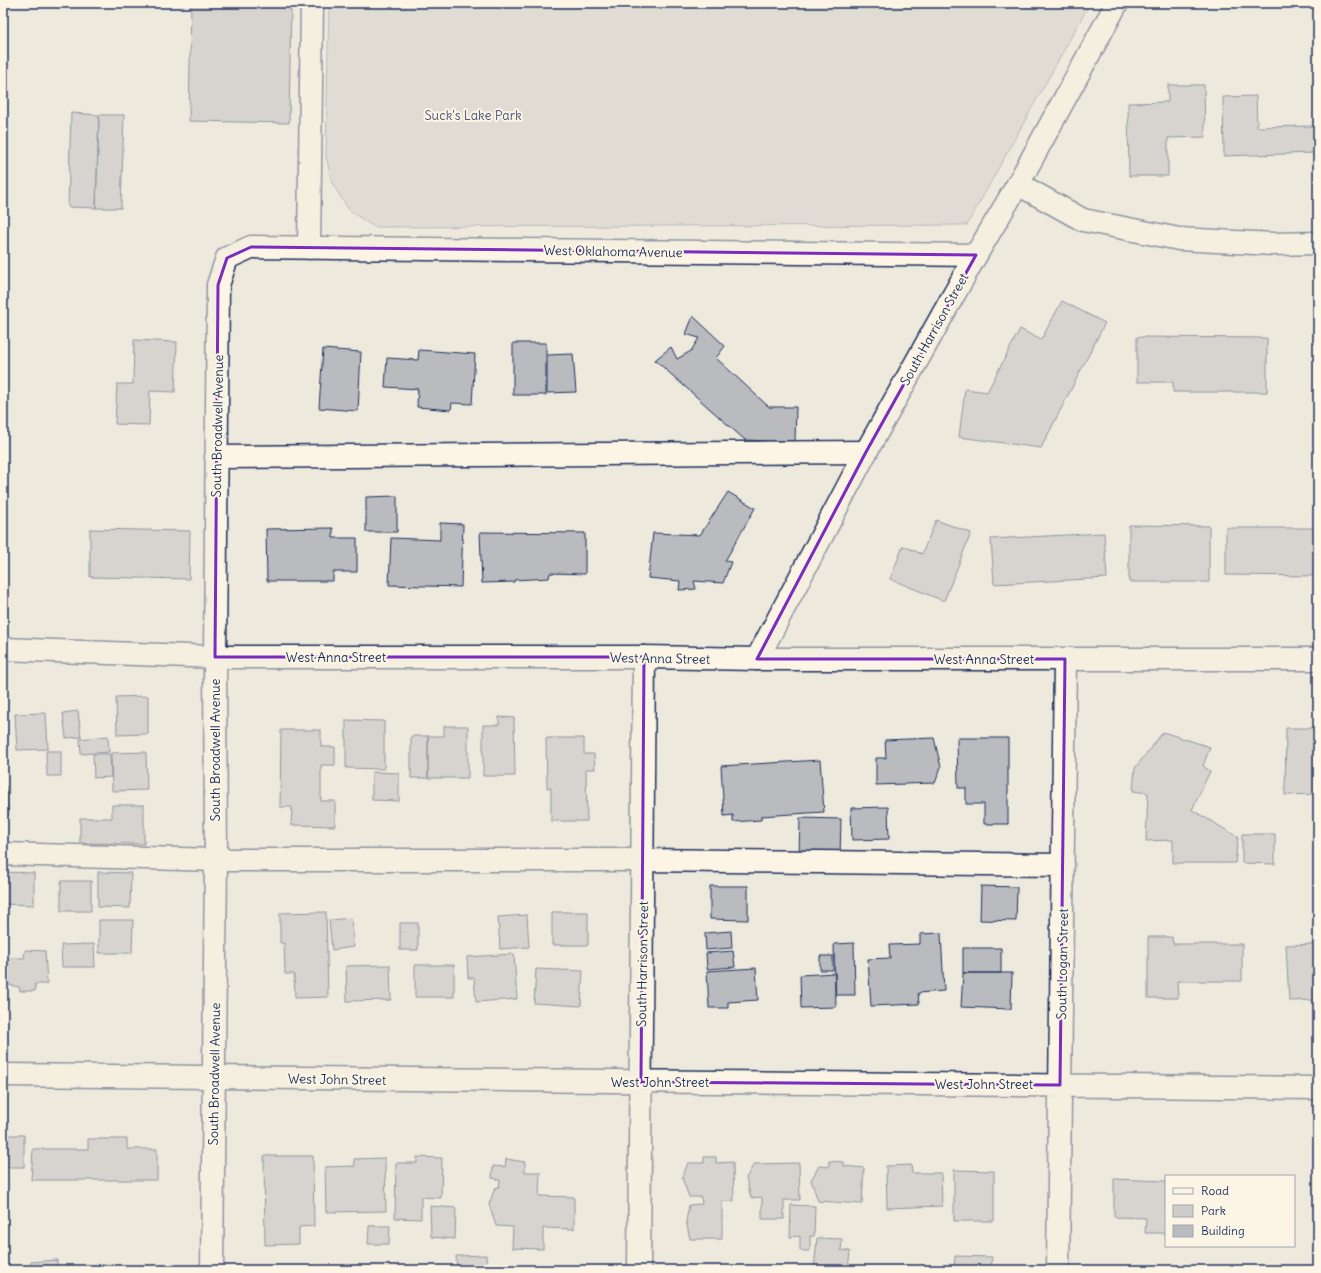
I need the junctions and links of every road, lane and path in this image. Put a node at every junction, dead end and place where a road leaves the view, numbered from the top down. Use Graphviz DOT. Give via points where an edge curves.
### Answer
graph roads {
  1 [pos="312,3"];
  2 [pos="1117,3"];
  3 [pos="1018,184"];
  4 [pos="1318,243"];
  5 [pos="251,247"];
  6 [pos="309,248"];
  7 [pos="976,255"];
  8 [pos="866,452"];
  9 [pos="216,457"];
  10 [pos="3,649"];
  11 [pos="215,657"];
  12 [pos="644,657"];
  13 [pos="757,659"];
  14 [pos="1065,659"];
  15 [pos="1318,659"];
  16 [pos="3,854"];
  17 [pos="216,860"];
  18 [pos="643,860"];
  19 [pos="1063,865"];
  20 [pos="3,1075"];
  21 [pos="214,1078"];
  22 [pos="641,1082"];
  23 [pos="1060,1085"];
  24 [pos="1318,1088"];
  25 [pos="212,1270"];
  26 [pos="639,1270"];
  27 [pos="1058,1270"];
  1 -- 6 [label="street"];
  2 -- 3 [label="street, South Harrison Street"];
  3 -- 4 [label="street" via="1090,222 1179,239 1274,244"];
  3 -- 7 [label="street, South Harrison Street"];
  5 -- 6 [label="street, West Oklahoma Avenue"];
  5 -- 9 [label="street, South Broadwell Avenue" via="227,258 218,285"];
  6 -- 7 [label="street, West Oklahoma Avenue"];
  7 -- 8 [label="street, South Harrison Street"];
  8 -- 9 [label="street"];
  8 -- 13 [label="street, South Harrison Street"];
  9 -- 11 [label="street, South Broadwell Avenue"];
  10 -- 11 [label="street, West Anna Street"];
  11 -- 12 [label="street, West Anna Street"];
  11 -- 17 [label="street, South Broadwell Avenue"];
  12 -- 13 [label="street, West Anna Street"];
  12 -- 18 [label="street, South Harrison Street"];
  13 -- 14 [label="street, West Anna Street"];
  14 -- 15 [label="street, West Anna Street"];
  14 -- 19 [label="street, South Logan Street"];
  16 -- 17 [label="street"];
  17 -- 18 [label="street"];
  17 -- 21 [label="street, South Broadwell Avenue"];
  18 -- 19 [label="street"];
  18 -- 22 [label="street, South Harrison Street"];
  19 -- 23 [label="street, South Logan Street"];
  20 -- 21 [label="street, West John Street"];
  21 -- 22 [label="street, West John Street"];
  21 -- 25 [label="street, South Broadwell Avenue"];
  22 -- 23 [label="street, West John Street"];
  22 -- 26 [label="street, South Harrison Street"];
  23 -- 24 [label="street, West John Street"];
  23 -- 27 [label="street, South Logan Street"];
}
